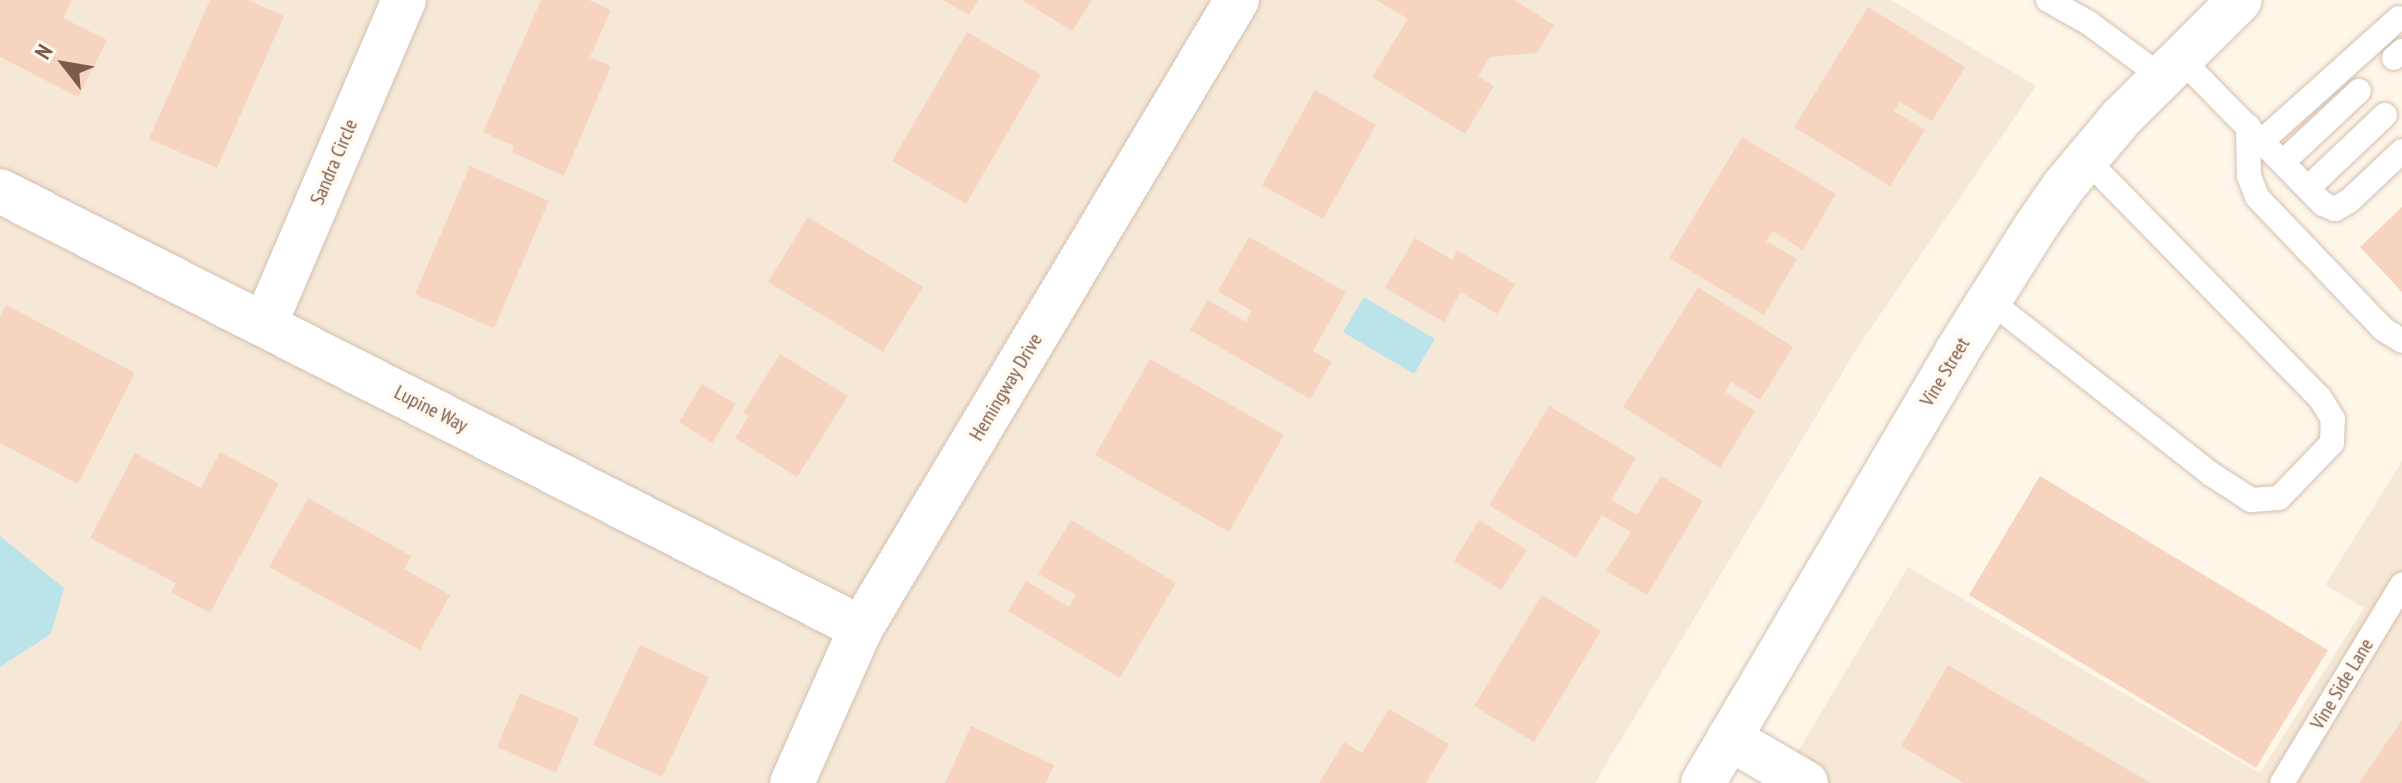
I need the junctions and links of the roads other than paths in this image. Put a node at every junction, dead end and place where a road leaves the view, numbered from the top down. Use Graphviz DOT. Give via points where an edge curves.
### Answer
graph roads {
  1 [pos="404,0"];
  2 [pos="1237,0"];
  3 [pos="2048,0"];
  4 [pos="2240,0"];
  5 [pos="2395,13"];
  6 [pos="2169,67"];
  7 [pos="2359,91"];
  8 [pos="2385,115"];
  9 [pos="2255,133"];
  10 [pos="2402,151"];
  11 [pos="2086,159"];
  12 [pos="2283,162"];
  13 [pos="2308,188"];
  14 [pos="0,191"];
  15 [pos="1989,300"];
  16 [pos="265,324"];
  17 [pos="2402,341"];
  18 [pos="2402,585"];
  19 [pos="861,628"];
  20 [pos="1729,738"];
  21 [pos="792,783"];
  22 [pos="1703,783"];
  23 [pos="1806,783"];
  24 [pos="2282,783"];
  1 -- 16 [label="street, Sandra Circle"];
  2 -- 19 [label="street, Hemingway Drive"];
  3 -- 6 [label="lane"];
  4 -- 6 [label="street, Vine Street"];
  5 -- 9 [label="lane"];
  6 -- 9 [label="lane"];
  6 -- 11 [label="street, Vine Street"];
  7 -- 12 [label="lane"];
  8 -- 13 [label="lane"];
  9 -- 12 [label="lane"];
  9 -- 17 [label="lane" via="2249,176 2257,197 2383,329"];
  10 -- 13 [label="lane" via="2335,209"];
  11 -- 15 [label="street, Vine Street"];
  11 -- 15 [label="lane" via="2319,397 2333,419 2332,443 2279,498 2251,500"];
  12 -- 13 [label="lane"];
  14 -- 16 [label="street, Lupine Way"];
  15 -- 20 [label="street, Vine Street"];
  16 -- 19 [label="street, Lupine Way"];
  18 -- 24 [label="lane, Vine Side Lane"];
  19 -- 21 [label="street, Hemingway Drive"];
  20 -- 22 [label="street, Vine Street"];
  20 -- 23 [label="street"];
}
